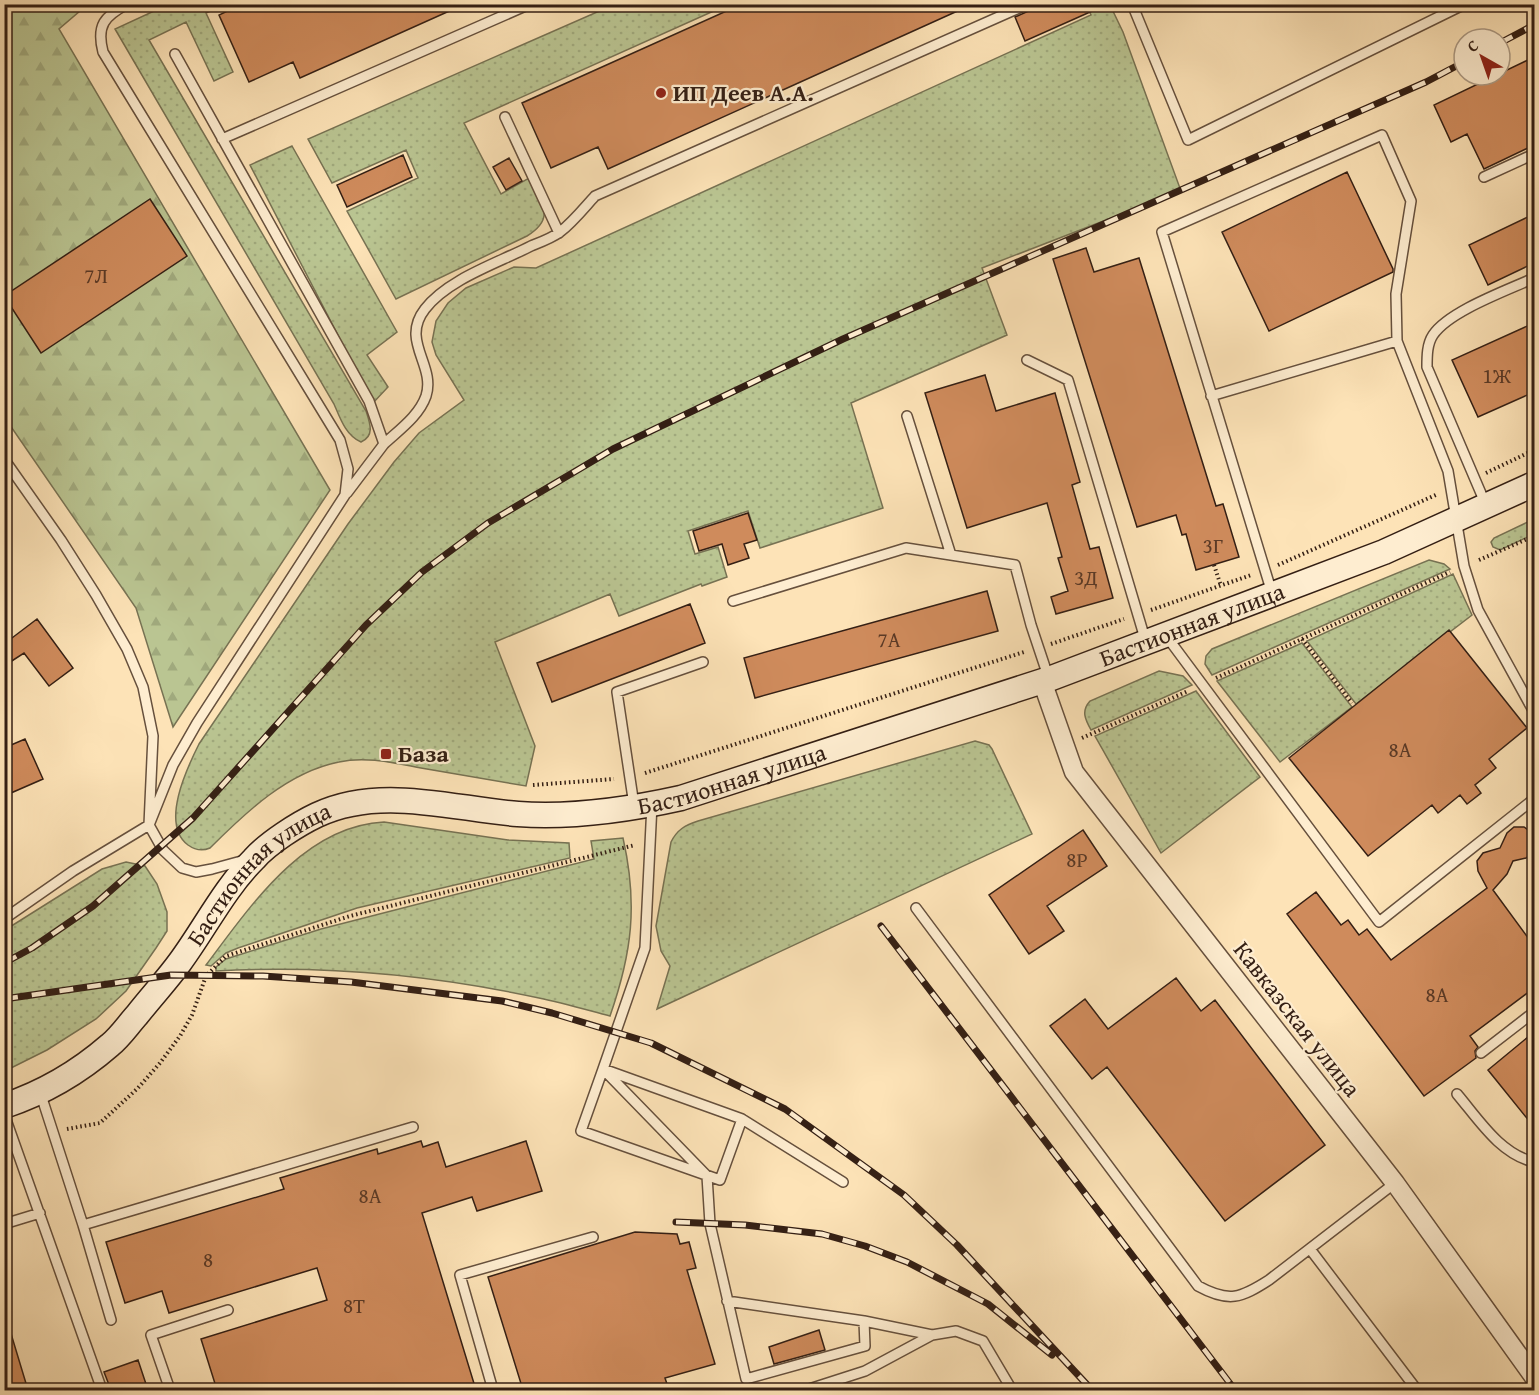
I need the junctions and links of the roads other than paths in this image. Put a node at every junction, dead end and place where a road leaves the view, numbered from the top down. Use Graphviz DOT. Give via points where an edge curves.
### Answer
graph roads {
  1 [pos="128,4"];
  2 [pos="530,4"];
  3 [pos="1028,4"];
  4 [pos="1132,4"];
  5 [pos="1465,4"];
  6 [pos="175,54"];
  7 [pos="505,117"];
  8 [pos="222,139"];
  9 [pos="1534,154"];
  10 [pos="1484,177"];
  11 [pos="559,233"];
  12 [pos="1534,278"];
  13 [pos="1397,341"];
  14 [pos="1027,360"];
  15 [pos="1211,396"];
  16 [pos="906,416"];
  17 [pos="384,444"];
  18 [pos="4,459"];
  19 [pos="1534,484"];
  20 [pos="345,495"];
  21 [pos="1486,506"];
  22 [pos="1457,518"];
  23 [pos="951,555"];
  24 [pos="1273,596"];
  25 [pos="733,601"];
  26 [pos="1156,638"];
  27 [pos="704,662"];
  28 [pos="1045,680"];
  29 [pos="1534,712"];
  30 [pos="1534,799"];
  31 [pos="644,806"];
  32 [pos="149,825"];
  33 [pos="255,858"];
  34 [pos="916,909"];
  35 [pos="4,919"];
  36 [pos="1534,1012"];
  37 [pos="1481,1053"];
  38 [pos="603,1069"];
  39 [pos="40,1092"];
  40 [pos="1457,1094"];
  41 [pos="4,1106"];
  42 [pos="4,1114"];
  43 [pos="742,1119"];
  44 [pos="413,1127"];
  45 [pos="1534,1162"];
  46 [pos="707,1176"];
  47 [pos="843,1182"];
  48 [pos="1395,1184"];
  49 [pos="40,1214"];
  50 [pos="4,1224"];
  51 [pos="83,1226"];
  52 [pos="592,1237"];
  53 [pos="1310,1249"];
  54 [pos="727,1301"];
  55 [pos="228,1310"];
  56 [pos="111,1320"];
  57 [pos="864,1322"];
  58 [pos="932,1335"];
  59 [pos="1534,1377"];
  60 [pos="102,1390"];
  61 [pos="170,1390"];
  62 [pos="493,1390"];
  63 [pos="806,1390"];
  64 [pos="1012,1390"];
  65 [pos="1417,1390"];
  1 -- 20 [label="lane" via="108,16 101,28 103,52 340,440 348,469"];
  2 -- 8 [label="lane"];
  3 -- 11 [label="lane" via="595,196"];
  4 -- 5 [label="lane" via="1188,140"];
  6 -- 8 [label="lane"];
  7 -- 11 [label="lane"];
  8 -- 17 [label="lane" via="369,401"];
  9 -- 10 [label="lane"];
  11 -- 17 [label="lane" via="454,284 424,310 415,337 426,374 426,396 418,411"];
  12 -- 21 [label="lane" via="1451,317 1431,337 1427,352 1427,367"];
  13 -- 15 [label="lane"];
  13 -- 15 [label="lane" via="1396,294 1411,201 1382,135 1162,232"];
  13 -- 22 [label="lane" via="1448,471"];
  14 -- 26 [label="lane" via="1068,380"];
  15 -- 24 [label="lane"];
  16 -- 23 [label="lane"];
  17 -- 20 [label="lane"];
  18 -- 32 [label="lane" via="96,595 127,649 143,687 153,736"];
  19 -- 21 [label="main road, Бастионная улица"];
  20 -- 32 [label="lane" via="172,765"];
  21 -- 22 [label="main road, Бастионная улица"];
  22 -- 24 [label="main road, Бастионная улица"];
  22 -- 29 [label="lane" via="1464,566 1478,610"];
  23 -- 25 [label="lane" via="906,548"];
  23 -- 28 [label="lane" via="1016,565"];
  24 -- 26 [label="main road, Бастионная улица"];
  26 -- 28 [label="main road, Бастионная улица"];
  26 -- 30 [label="lane" via="1202,685 1379,922"];
  27 -- 31 [label="lane" via="617,692"];
  28 -- 31 [label="main road, Бастионная улица" via="681,798"];
  28 -- 48 [label="street, Кавказская улица" via="1074,772"];
  31 -- 33 [label="main road, Бастионная улица" via="582,814 520,814 389,800 359,802 318,815"];
  31 -- 38 [label="lane" via="650,841 645,948"];
  32 -- 33 [label="lane" via="163,850 182,868 204,871"];
  32 -- 35 [label="lane"];
  33 -- 39 [label="main road, Бастионная улица" via="180,962 112,1044 80,1069"];
  34 -- 53 [label="lane" via="1198,1286 1215,1295 1234,1297 1252,1292"];
  36 -- 37 [label="lane"];
  38 -- 43 [label="lane"];
  38 -- 46 [label="lane"];
  38 -- 46 [label="lane" via="580,1131"];
  39 -- 41 [label="main road, Бастионная улица"];
  39 -- 51 [label="lane"];
  40 -- 45 [label="lane" via="1495,1140 1519,1157"];
  42 -- 49 [label="lane"];
  43 -- 46 [label="lane" via="720,1180"];
  43 -- 47 [label="lane"];
  44 -- 51 [label="lane"];
  46 -- 54 [label="lane" via="710,1224"];
  48 -- 53 [label="lane"];
  48 -- 59 [label="street, Кавказская улица"];
  49 -- 50 [label="lane"];
  49 -- 60 [label="lane"];
  51 -- 56 [label="lane"];
  52 -- 62 [label="lane" via="460,1275"];
  53 -- 65 [label="lane"];
  54 -- 57 [label="lane"];
  54 -- 57 [label="lane" via="746,1379 865,1346"];
  55 -- 61 [label="lane" via="151,1335"];
  57 -- 58 [label="lane"];
  58 -- 63 [label="lane" via="865,1371"];
  58 -- 64 [label="lane" via="956,1332 983,1341"];
}
